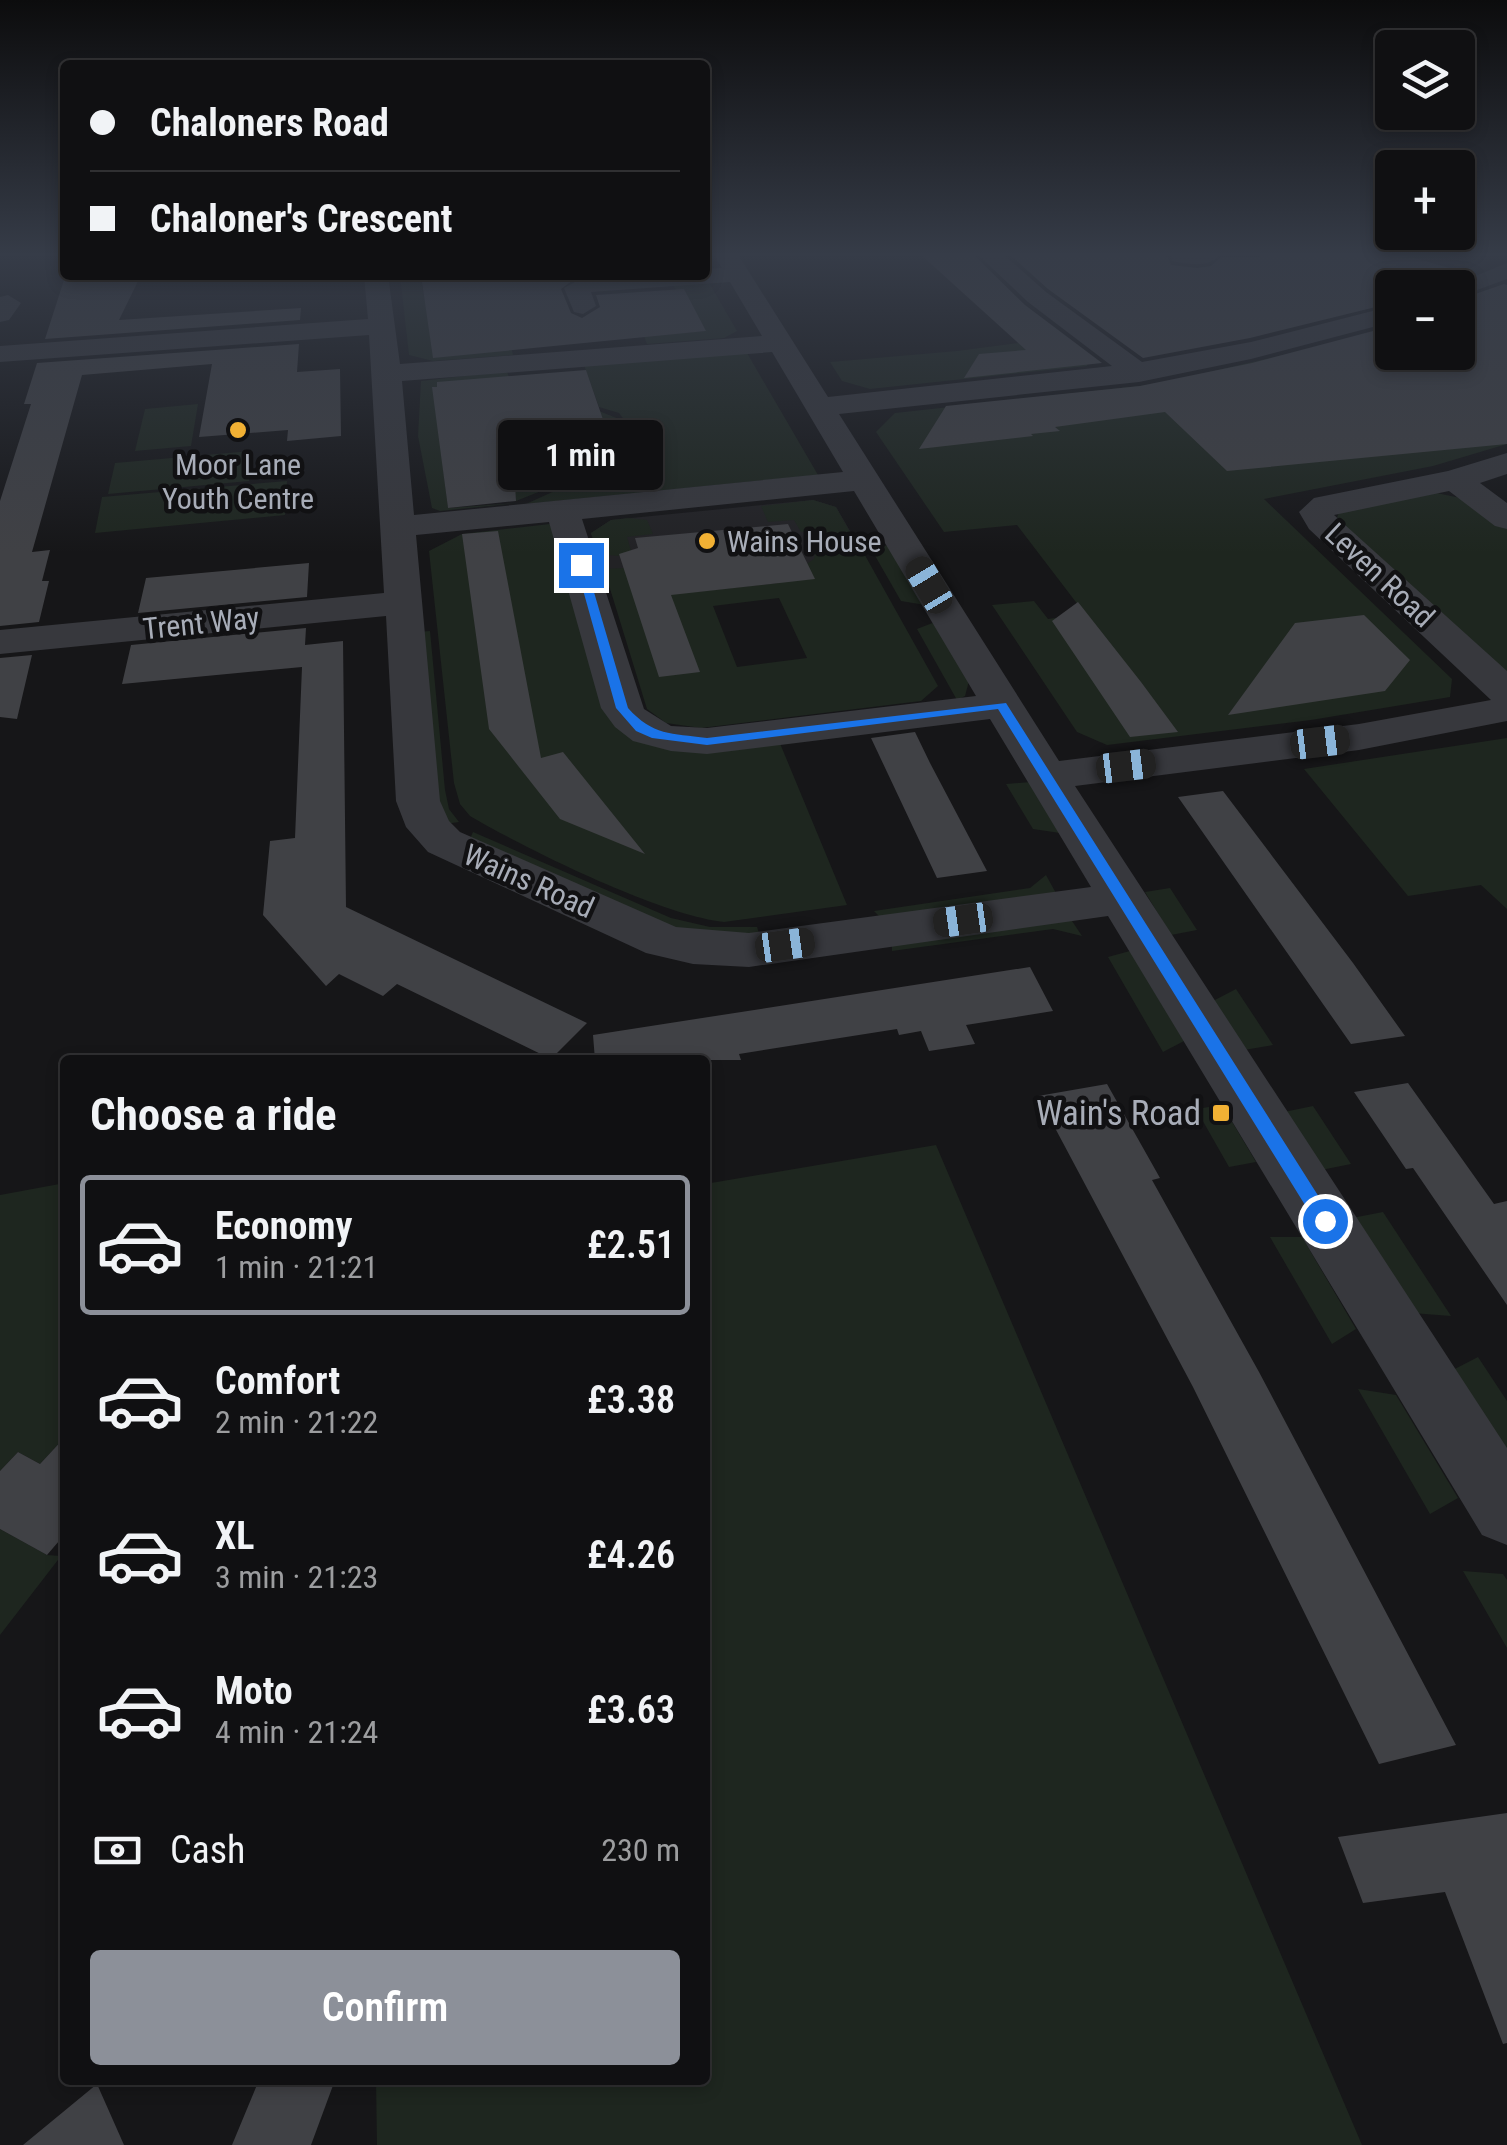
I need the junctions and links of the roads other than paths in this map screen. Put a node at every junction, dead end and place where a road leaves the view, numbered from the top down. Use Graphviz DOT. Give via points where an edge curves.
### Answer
graph roads {
  1 [pos="385,353"];
  2 [pos="653,353"];
  3 [pos="787,353"];
  4 [pos="1112,353"];
  5 [pos="1245,353"];
  6 [pos="1139,373"];
  7 [pos="387,374"];
  8 [pos="820,406"];
  9 [pos="1507,463"];
  10 [pos="865,480"];
  11 [pos="1456,480"];
  12 [pos="563,511"];
  13 [pos="1507,519"];
  14 [pos="398,527"];
  15 [pos="402,603"];
  16 [pos="0,642"];
  17 [pos="1507,692"];
  18 [pos="1002,705"];
  19 [pos="1507,709"];
  20 [pos="1048,776"];
  21 [pos="1122,898"];
  22 [pos="1507,1512"];
  1 -- 7 [label="street, Wains Road"];
  2 -- 7 [label="street"];
  3 -- 8 [label="street"];
  4 -- 6 [label="street"];
  5 -- 6 [label="street"];
  6 -- 8 [label="street"];
  7 -- 14 [label="street, Wains Road"];
  8 -- 10 [label="street"];
  9 -- 11 [label="street, Leven Road"];
  10 -- 12 [label="street"];
  10 -- 18 [label="street"];
  11 -- 13 [label="street"];
  11 -- 17 [label="street, Leven Road" via="1316,512"];
  12 -- 14 [label="street"];
  12 -- 18 [label="street" via="622,708 640,728 707,742"];
  14 -- 15 [label="street, Wains Road"];
  15 -- 16 [label="street, Trent Way"];
  15 -- 21 [label="street, Wains Road" via="418,801 429,827 467,855 642,932 693,947 750,950"];
  18 -- 20 [label="street"];
  19 -- 20 [label="street" via="1360,737"];
  20 -- 21 [label="street"];
  21 -- 22 [label="street"];
}
